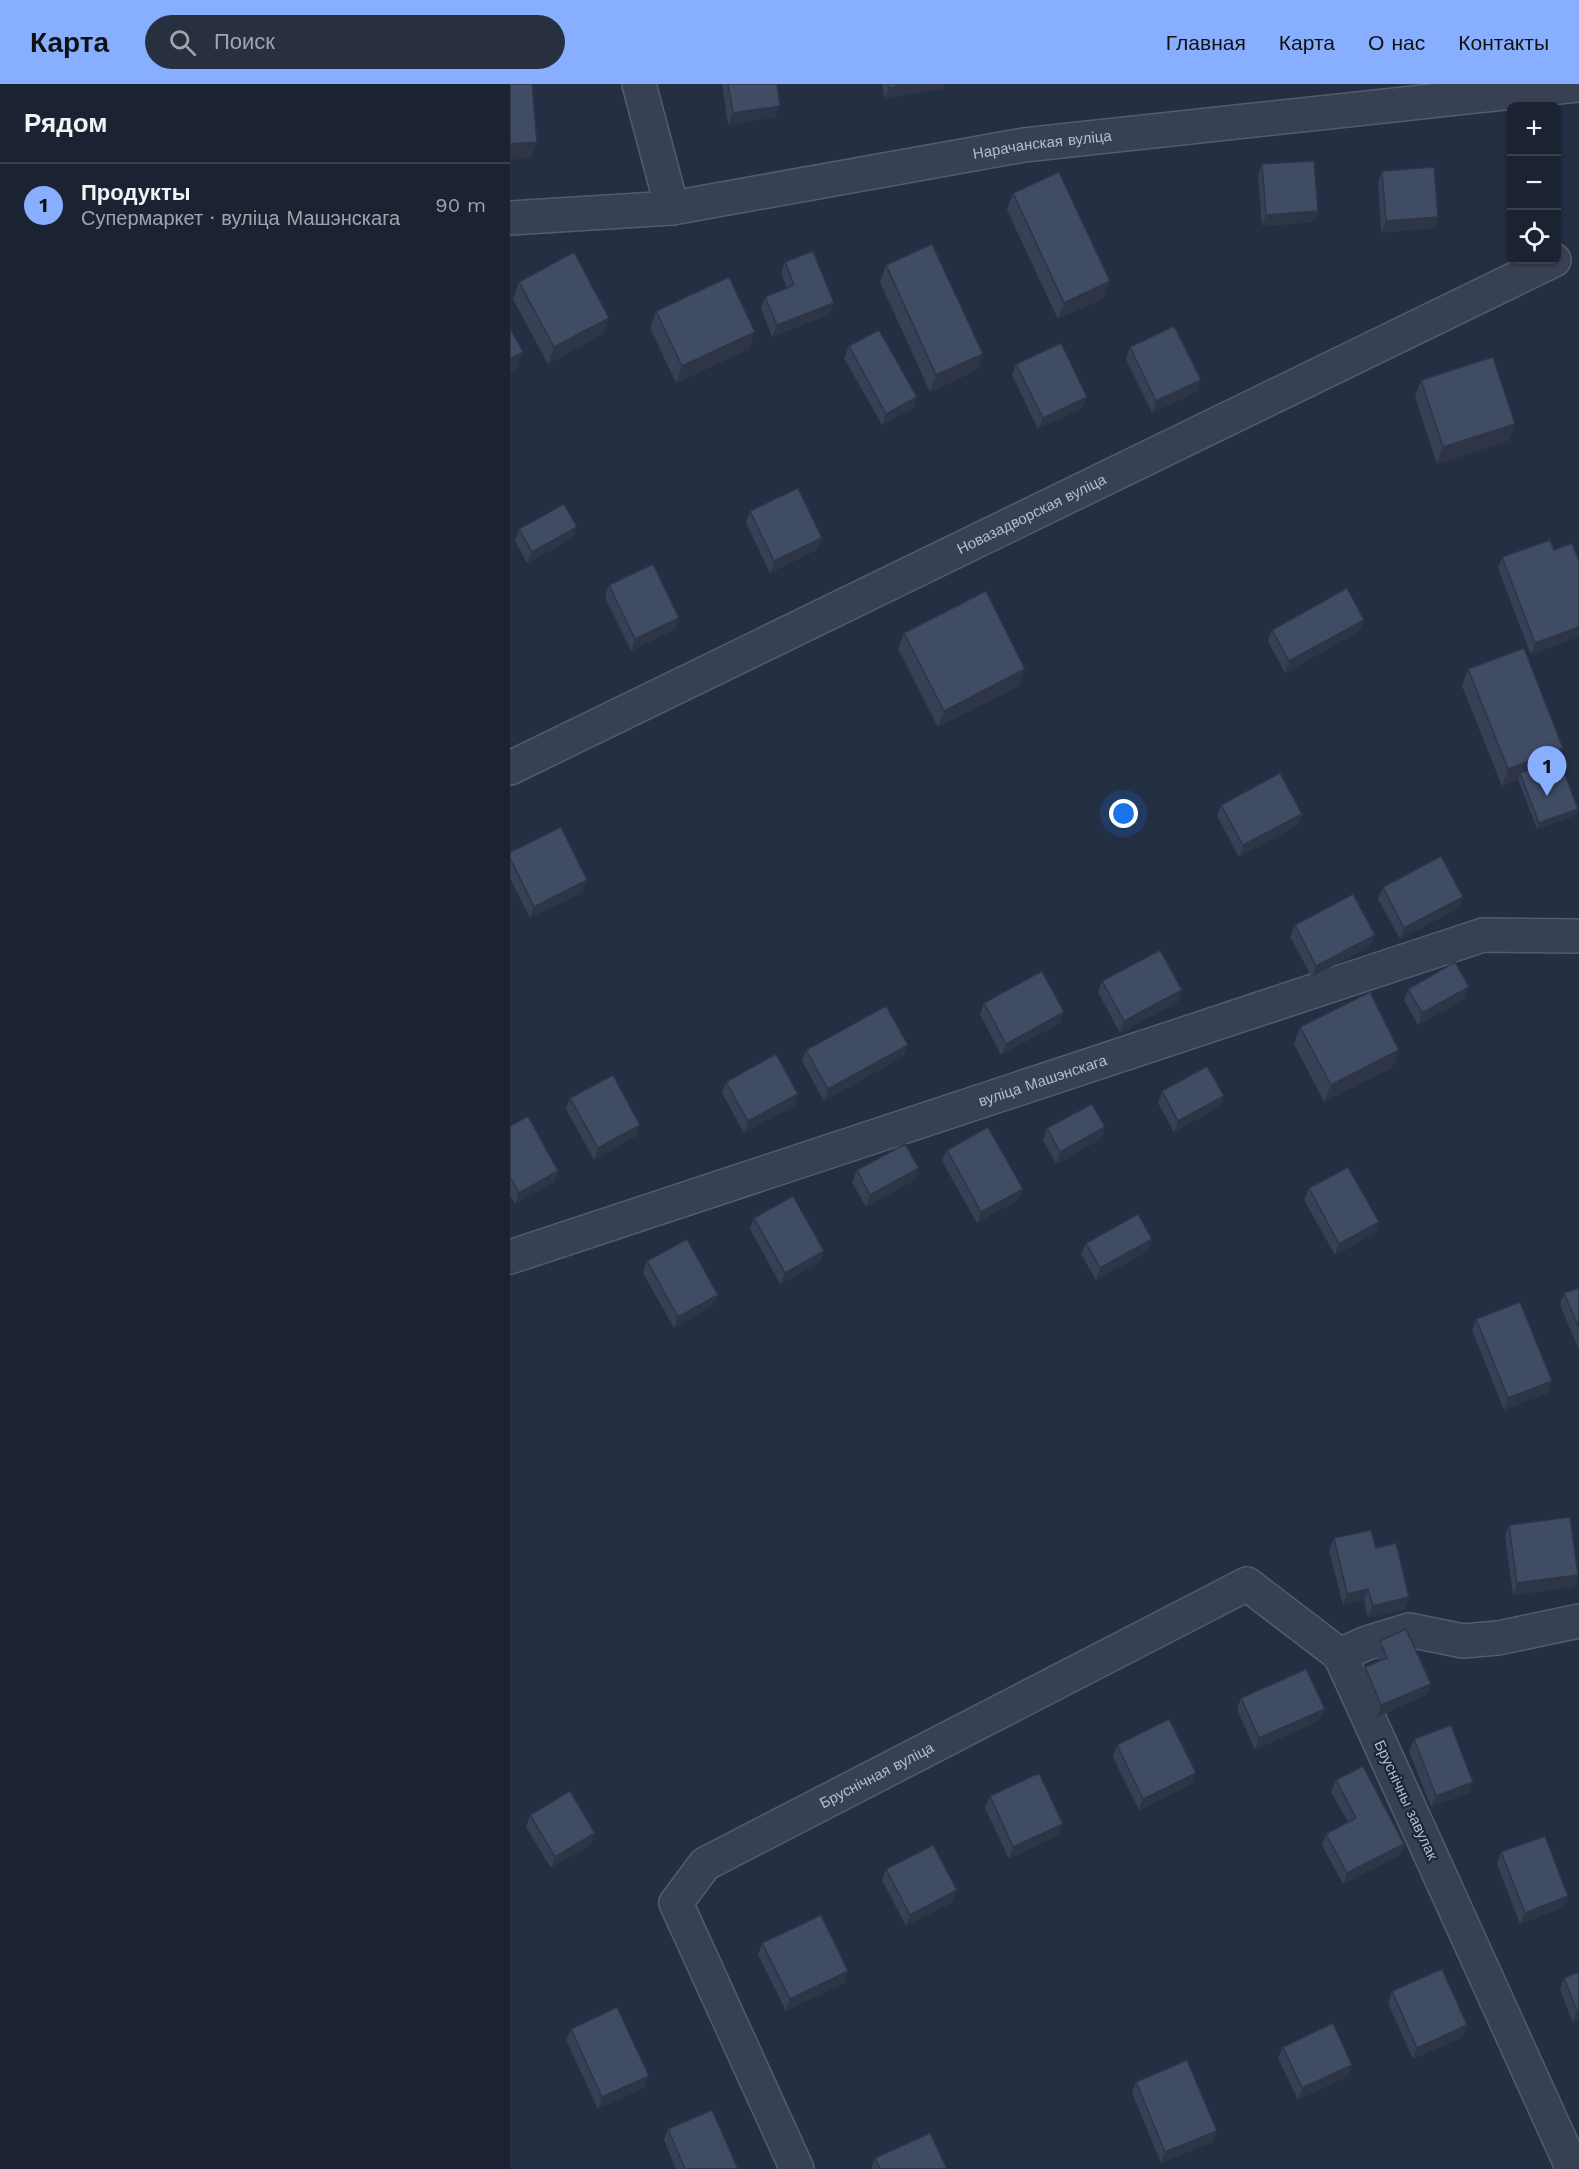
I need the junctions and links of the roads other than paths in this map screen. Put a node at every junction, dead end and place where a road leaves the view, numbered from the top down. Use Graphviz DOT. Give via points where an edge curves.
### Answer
graph roads {
  1 [pos="639,84"];
  2 [pos="1579,85"];
  3 [pos="672,208"];
  4 [pos="510,218"];
  5 [pos="1579,247"];
  6 [pos="1561,256"];
  7 [pos="1545,264"];
  8 [pos="510,768"];
  9 [pos="1579,936"];
  10 [pos="510,1257"];
  11 [pos="1579,1622"];
  12 [pos="1340,1655"];
  13 [pos="797,2169"];
  14 [pos="1573,2169"];
  1 -- 3 [label="street"];
  2 -- 3 [label="street, Нарачанская вуліца" via="1024,145"];
  3 -- 4 [label="street, Нарачанская вуліца"];
  5 -- 6 [label="street, Новазадворская вуліца"];
  7 -- 8 [label="street, Новазадворская вуліца"];
  9 -- 10 [label="street, вуліца Машэнскага" via="1483,935"];
  11 -- 12 [label="street" via="1463,1641 1409,1630"];
  12 -- 13 [label="street, Бруснічная вуліца" via="1247,1584 705,1864 676,1903"];
  12 -- 14 [label="street, Бруснічны завулак"];
}
